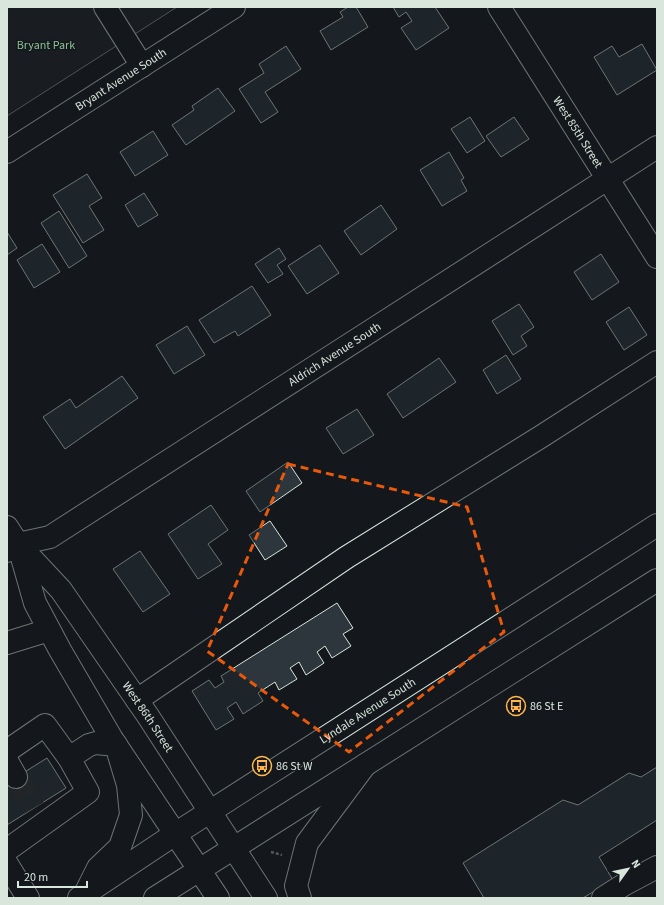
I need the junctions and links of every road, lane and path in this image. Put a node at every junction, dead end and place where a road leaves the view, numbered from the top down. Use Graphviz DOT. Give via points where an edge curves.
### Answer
graph roads {
  1 [pos="105,7"];
  2 [pos="234,7"];
  3 [pos="499,7"];
  4 [pos="142,66"];
  5 [pos="657,147"];
  6 [pos="7,152"];
  7 [pos="608,179"];
  8 [pos="657,257"];
  9 [pos="657,362"];
  10 [pos="657,526"];
  11 [pos="11,541"];
  12 [pos="657,580"];
  13 [pos="49,630"];
  14 [pos="7,643"];
  15 [pos="136,700"];
  16 [pos="116,745"];
  17 [pos="7,751"];
  18 [pos="69,758"];
  19 [pos="364,765"];
  20 [pos="210,812"];
  21 [pos="175,834"];
  22 [pos="10,842"];
  23 [pos="233,848"];
  24 [pos="266,851"];
  25 [pos="284,855"];
  26 [pos="7,864"];
  27 [pos="657,867"];
  28 [pos="199,870"];
  29 [pos="82,896"];
  30 [pos="28,898"];
  31 [pos="155,898"];
  32 [pos="218,898"];
  33 [pos="266,898"];
  34 [pos="300,898"];
  35 [pos="603,898"];
  1 -- 4 [label="street"];
  2 -- 4 [label="street, Bryant Avenue South"];
  3 -- 7 [label="street, West 85th Street"];
  4 -- 6 [label="street, Bryant Avenue South"];
  5 -- 7 [label="street, Aldrich Avenue South"];
  7 -- 8 [label="street, West 85th Street"];
  7 -- 11 [label="street, Aldrich Avenue South" via="50,537"];
  9 -- 15 [label="street" via="347,557"];
  10 -- 20 [label="street, Lyndale Avenue South"];
  11 -- 13 [label="street" via="35,603"];
  11 -- 15 [label="street, West 86th Street" via="61,590"];
  12 -- 19 [label="street"];
  13 -- 14 [label="street"];
  13 -- 16 [label="street"];
  15 -- 20 [label="street, West 86th Street"];
  16 -- 18 [label="street" via="96,743"];
  16 -- 21 [label="street"];
  16 -- 29 [label="street" via="128,785 131,815 120,847 98,868"];
  17 -- 18 [label="street" via="45,725"];
  18 -- 22 [label="street" via="88,792 40,816"];
  19 -- 23 [label="street"];
  19 -- 34 [label="street" via="307,843 296,886"];
  20 -- 21 [label="street, Lyndale Avenue South"];
  20 -- 23 [label="street, West 86th Street"];
  21 -- 28 [label="street"];
  21 -- 29 [label="street, Lyndale Avenue South"];
  23 -- 28 [label="street"];
  23 -- 33 [label="street, West 86th Street"];
  24 -- 25 [label="path"];
  26 -- 30 [label="street"];
  27 -- 35 [label="street"];
  28 -- 31 [label="street"];
  28 -- 32 [label="street"];
}
